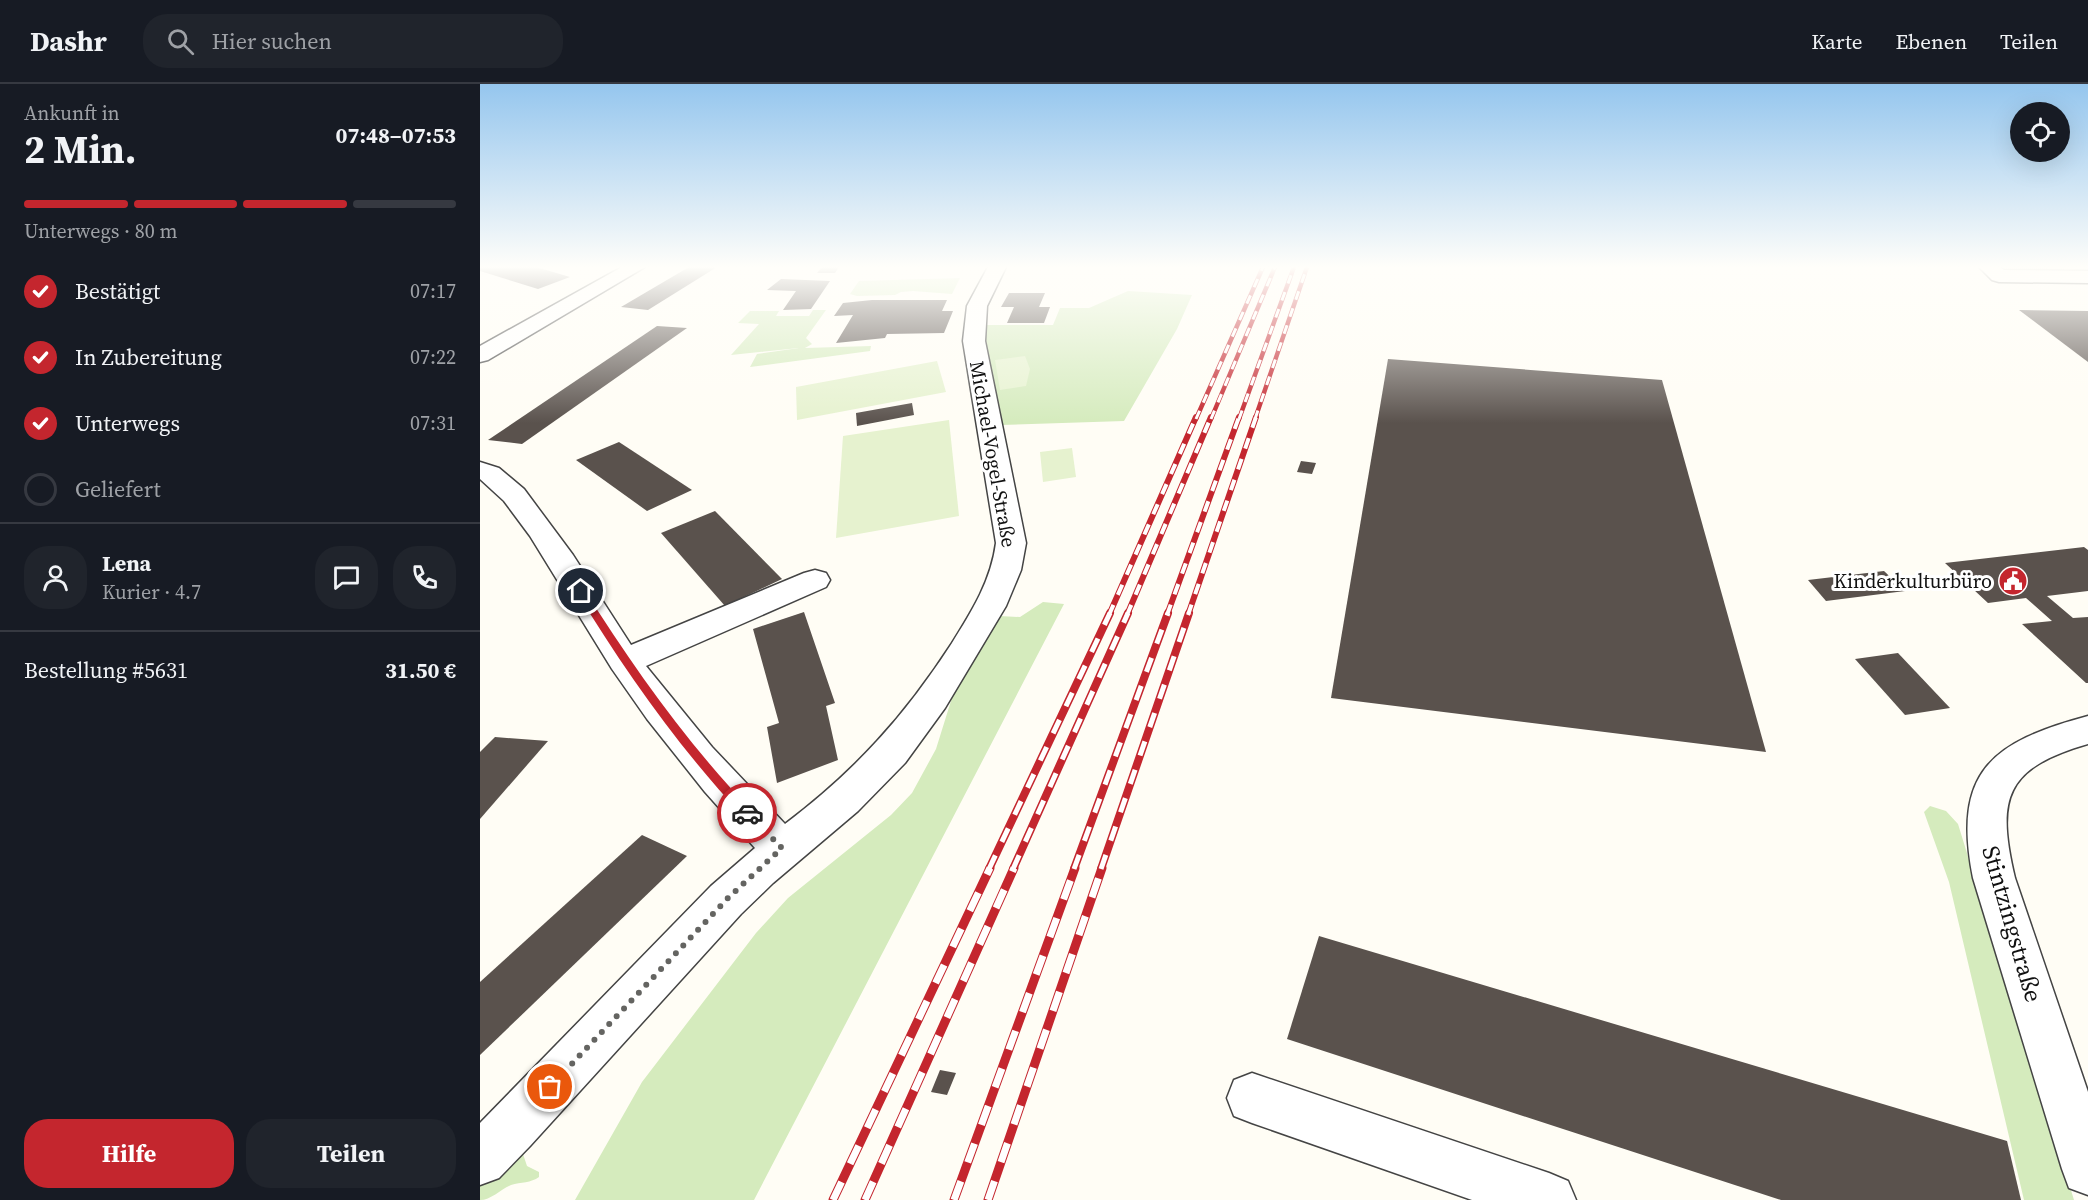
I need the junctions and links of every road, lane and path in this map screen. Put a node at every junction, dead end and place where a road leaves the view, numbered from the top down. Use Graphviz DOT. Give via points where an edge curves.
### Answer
graph roads {
  1 [pos="544,319"];
  2 [pos="976,319"];
  3 [pos="480,355"];
  4 [pos="480,470"];
  5 [pos="815,580"];
  6 [pos="625,661"];
  7 [pos="2088,730"];
  8 [pos="782,848"];
  9 [pos="1252,1098"];
  10 [pos="480,1159"];
  11 [pos="2088,1169"];
  12 [pos="1549,1200"];
  1 -- 3 [label="street"];
  2 -- 8 [label="street, Michael-Vogel-Straße" via="974,341 1010,530 1008,570 933,702 883,764 859,788"];
  4 -- 6 [label="street" via="496,477 510,491 559,556"];
  5 -- 6 [label="street"];
  6 -- 8 [label="street" via="714,779"];
  7 -- 11 [label="street, Stintzingstraße" via="2023,753 1992,785 1984,814 1994,878"];
  8 -- 10 [label="street, Michael-Vogel-Straße" via="728,898"];
  9 -- 12 [label="street"];
}
